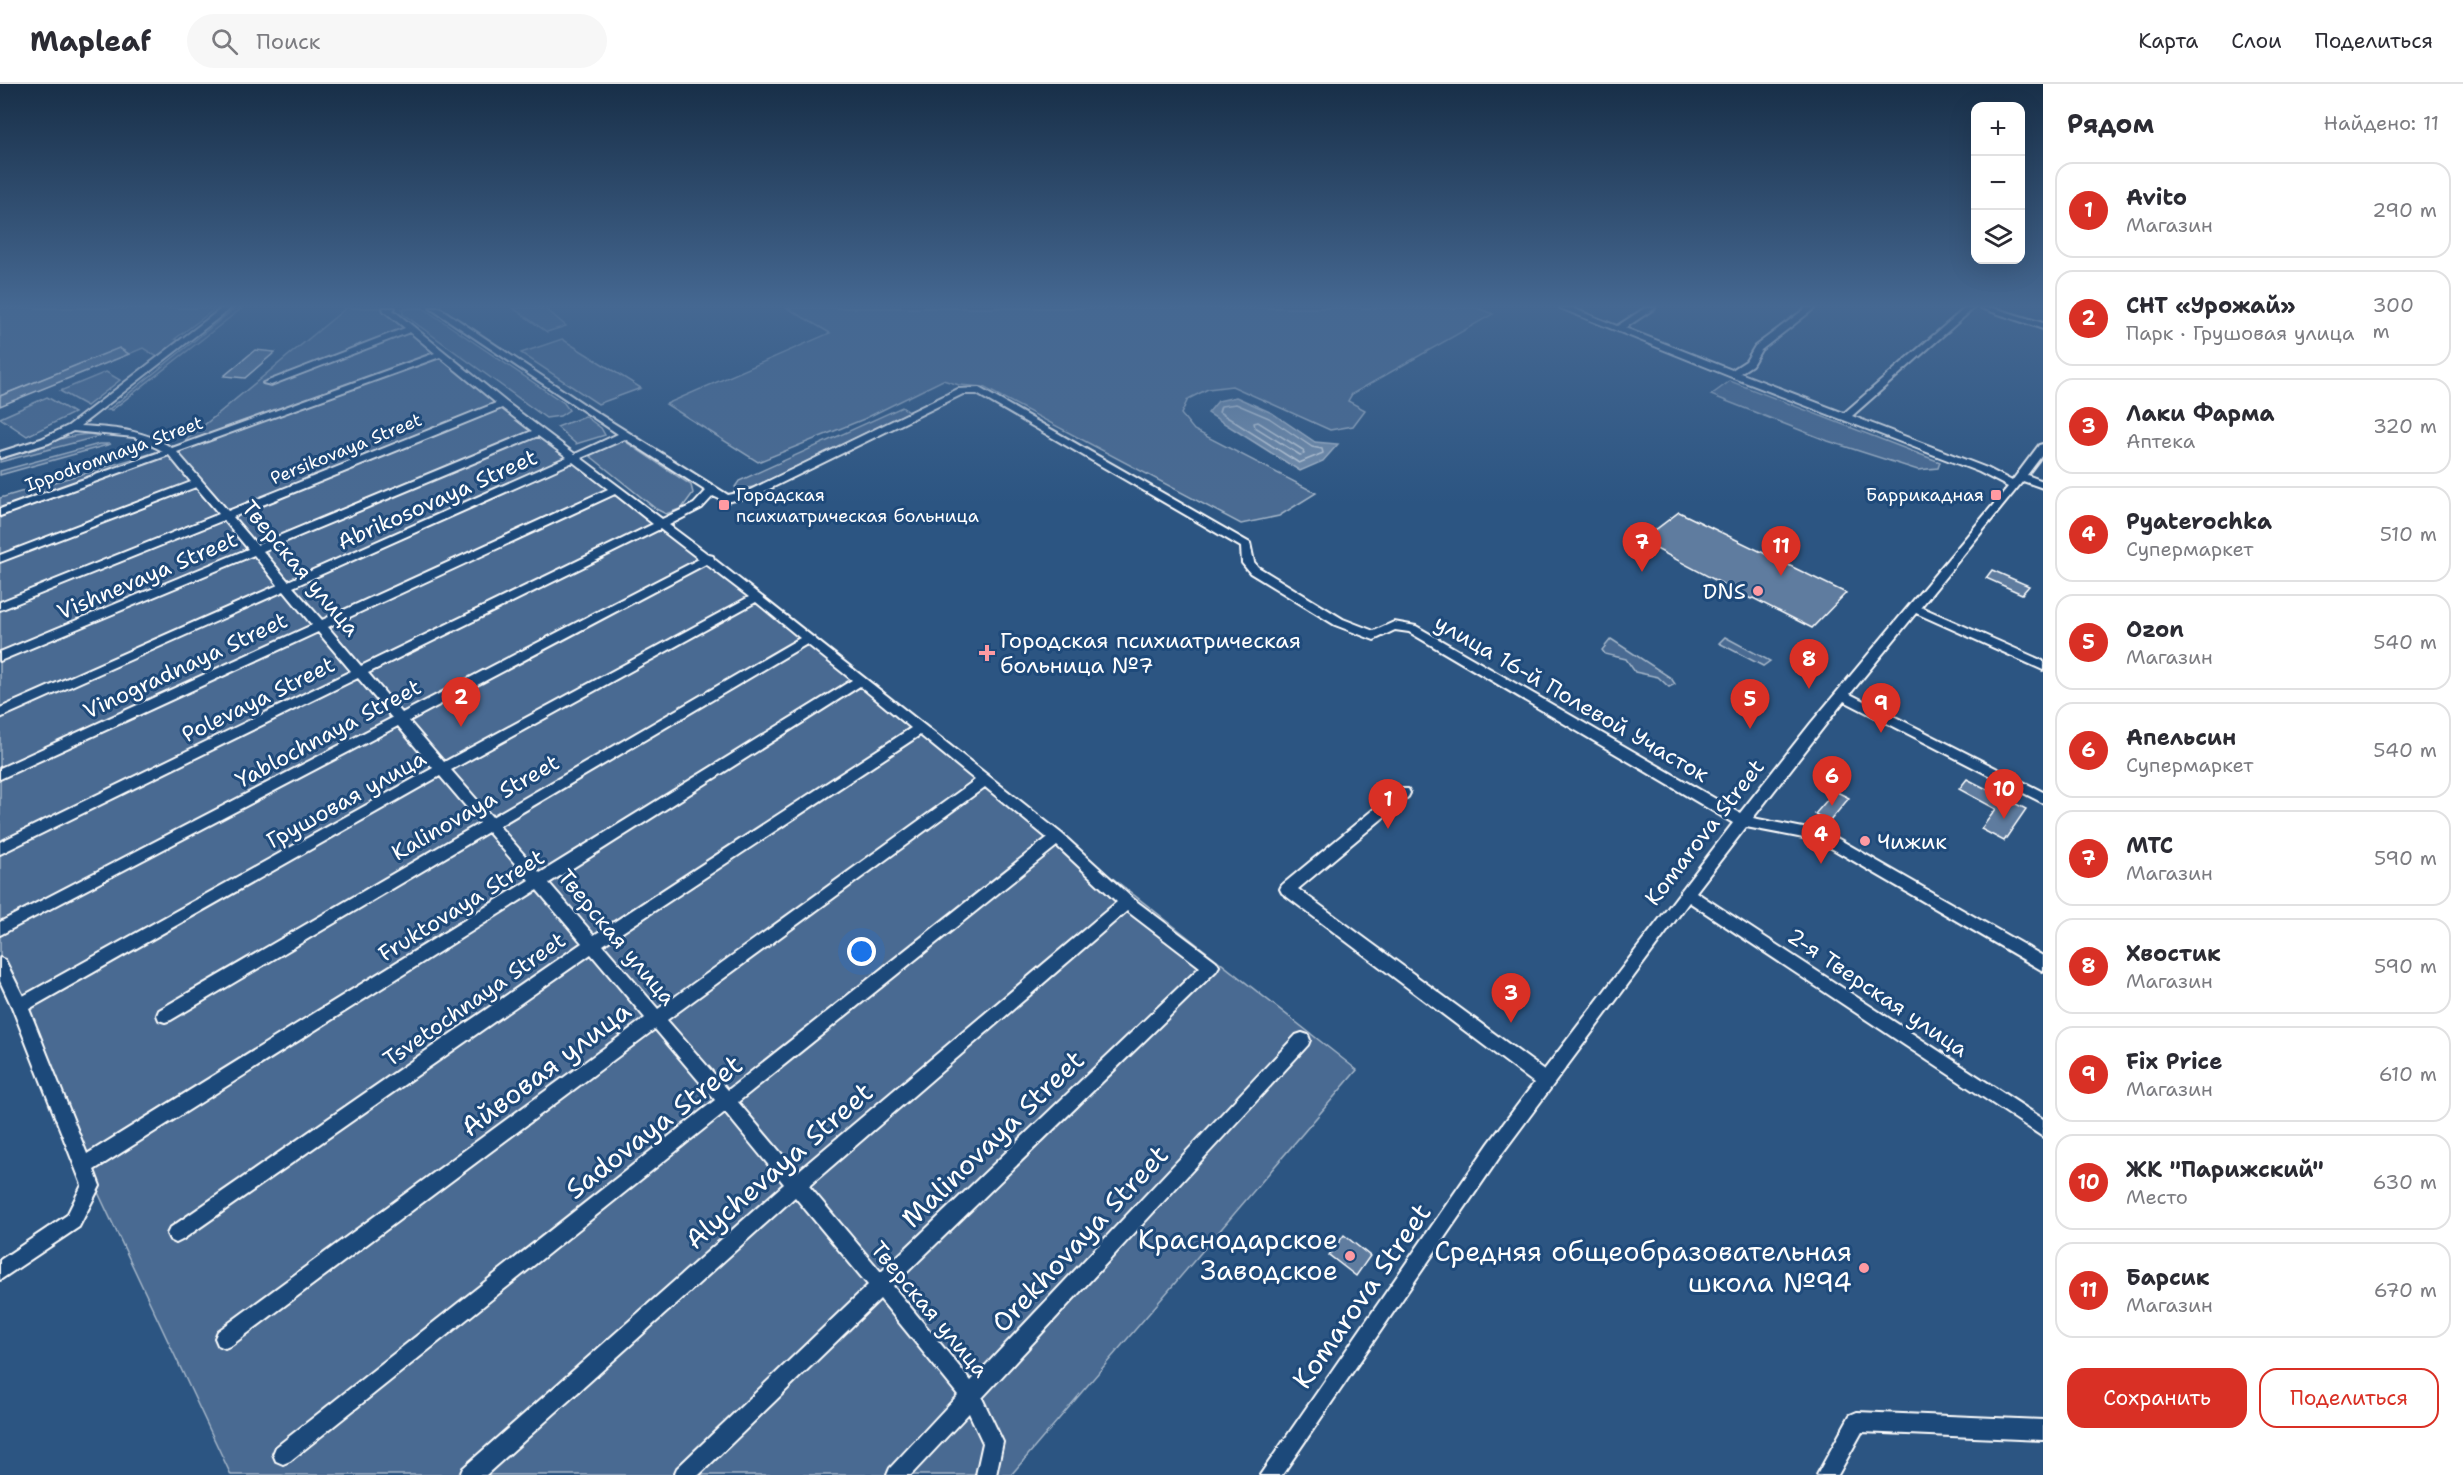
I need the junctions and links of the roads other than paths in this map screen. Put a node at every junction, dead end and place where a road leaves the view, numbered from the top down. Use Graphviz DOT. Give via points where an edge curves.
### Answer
graph roads {
  1 [pos="143,373"];
  2 [pos="294,373"];
  3 [pos="387,373"];
  4 [pos="466,373"];
  5 [pos="532,373"];
  6 [pos="1896,373"];
  7 [pos="1732,374"];
  8 [pos="268,383"];
  9 [pos="504,404"];
  10 [pos="1845,417"];
  11 [pos="71,428"];
  12 [pos="541,431"];
  13 [pos="625,435"];
  14 [pos="2043,447"];
  15 [pos="169,451"];
  16 [pos="0,455"];
  17 [pos="576,459"];
  18 [pos="2021,476"];
  19 [pos="198,483"];
  20 [pos="2043,485"];
  21 [pos="2014,486"];
  22 [pos="617,489"];
  23 [pos="711,492"];
  24 [pos="0,513"];
  25 [pos="225,515"];
  26 [pos="662,524"];
  27 [pos="255,550"];
  28 [pos="709,558"];
  29 [pos="0,559"];
  30 [pos="286,587"];
  31 [pos="757,597"];
  32 [pos="0,606"];
  33 [pos="1914,608"];
  34 [pos="320,627"];
  35 [pos="808,638"];
  36 [pos="0,657"];
  37 [pos="2043,666"];
  38 [pos="360,672"];
  39 [pos="861,680"];
  40 [pos="1842,695"];
  41 [pos="0,713"];
  42 [pos="400,719"];
  43 [pos="921,728"];
  44 [pos="442,769"];
  45 [pos="0,774"];
  46 [pos="985,780"];
  47 [pos="1403,793"];
  48 [pos="2043,798"];
  49 [pos="1742,821"];
  50 [pos="488,823"];
  51 [pos="1057,838"];
  52 [pos="0,848"];
  53 [pos="539,882"];
  54 [pos="1687,895"];
  55 [pos="1127,902"];
  56 [pos="0,929"];
  57 [pos="591,945"];
  58 [pos="2043,964"];
  59 [pos="0,965"];
  60 [pos="20,1006"];
  61 [pos="165,1015"];
  62 [pos="655,1020"];
  63 [pos="1302,1040"];
  64 [pos="1545,1081"];
  65 [pos="727,1102"];
  66 [pos="2043,1129"];
  67 [pos="84,1166"];
  68 [pos="796,1185"];
  69 [pos="176,1234"];
  70 [pos="0,1271"];
  71 [pos="879,1287"];
  72 [pos="225,1338"];
  73 [pos="971,1396"];
  74 [pos="2043,1430"];
  75 [pos="283,1454"];
  76 [pos="470,1475"];
  77 [pos="684,1475"];
  78 [pos="897,1475"];
  79 [pos="986,1475"];
  80 [pos="1270,1475"];
  81 [pos="1827,1475"];
  1 -- 11 [label="street"];
  2 -- 8 [label="street"];
  3 -- 15 [label="street, Ippodromnaya Street"];
  4 -- 9 [label="street"];
  5 -- 13 [label="street"];
  6 -- 10 [label="street"];
  7 -- 10 [label="street"];
  9 -- 12 [label="street"];
  9 -- 25 [label="street, Persikovaya Street"];
  10 -- 21 [label="street" via="1983,470"];
  11 -- 15 [label="street" via="128,433"];
  11 -- 16 [label="street"];
  12 -- 17 [label="street"];
  12 -- 27 [label="street, Vishnevaya Street"];
  13 -- 17 [label="street, Abrikosovaya Street"];
  13 -- 23 [label="street"];
  14 -- 18 [label="street, Komarova Street"];
  15 -- 19 [label="street, Тверская улица"];
  15 -- 24 [label="street, Ippodromnaya Street"];
  17 -- 22 [label="street"];
  17 -- 30 [label="street, Abrikosovaya Street"];
  18 -- 20 [label="street"];
  18 -- 21 [label="street, Komarova Street"];
  19 -- 25 [label="street, Тверская улица"];
  19 -- 29 [label="street"];
  21 -- 33 [label="street, Komarova Street"];
  22 -- 26 [label="street"];
  22 -- 34 [label="street, Vinogradnaya Street"];
  23 -- 26 [label="street, Polevaya Street" via="698,507"];
  23 -- 49 [label="street, улица 16-й Полевой Участок" via="726,499 751,494 970,389 979,390 1246,544 1248,563 1254,570 1339,622 1374,636 1394,626 1406,628"];
  25 -- 27 [label="street, Тверская улица"];
  25 -- 32 [label="street, Persikovaya Street"];
  26 -- 28 [label="street"];
  26 -- 38 [label="street, Polevaya Street"];
  27 -- 30 [label="street, Тверская улица"];
  27 -- 36 [label="street, Vishnevaya Street"];
  28 -- 31 [label="street"];
  28 -- 42 [label="street, Yablochnaya Street"];
  30 -- 34 [label="street, Тверская улица"];
  30 -- 41 [label="street, Abrikosovaya Street"];
  31 -- 35 [label="street"];
  31 -- 44 [label="street, Грушовая улица"];
  33 -- 37 [label="street"];
  33 -- 40 [label="street, Komarova Street"];
  34 -- 38 [label="street, Тверская улица"];
  34 -- 45 [label="street, Vinogradnaya Street"];
  35 -- 39 [label="street"];
  35 -- 50 [label="street, Kalinovaya Street"];
  38 -- 42 [label="street, Тверская улица"];
  38 -- 52 [label="street, Polevaya Street"];
  39 -- 43 [label="street"];
  39 -- 53 [label="street, Fruktovaya Street"];
  40 -- 48 [label="street"];
  40 -- 49 [label="street, Komarova Street"];
  42 -- 44 [label="street, Тверская улица"];
  42 -- 56 [label="street, Yablochnaya Street"];
  43 -- 46 [label="street"];
  43 -- 57 [label="street, Tsvetochnaya Street"];
  44 -- 50 [label="street, Тверская улица"];
  44 -- 60 [label="street, Грушовая улица"];
  46 -- 51 [label="street"];
  46 -- 62 [label="street, Айвовая улица"];
  47 -- 64 [label="street" via="1287,889"];
  49 -- 54 [label="street, Komarova Street"];
  49 -- 58 [label="street, улица 16-й Полевой Участок" via="1823,837"];
  50 -- 53 [label="street, Тверская улица"];
  50 -- 61 [label="street, Kalinovaya Street"];
  51 -- 55 [label="street"];
  51 -- 65 [label="street, Sadovaya Street"];
  53 -- 57 [label="street, Тверская улица"];
  53 -- 67 [label="street, Fruktovaya Street"];
  54 -- 64 [label="street, Komarova Street"];
  54 -- 66 [label="street, 2-я Тверская улица"];
  55 -- 68 [label="street, Alychevaya Street"];
  55 -- 71 [label="street, Malinovaya Street" via="1211,966"];
  57 -- 62 [label="street, Тверская улица"];
  57 -- 69 [label="street, Tsvetochnaya Street"];
  59 -- 60 [label="street"];
  60 -- 67 [label="street"];
  62 -- 65 [label="street, Тверская улица"];
  62 -- 72 [label="street, Айвовая улица"];
  63 -- 73 [label="street, Orekhovaya Street"];
  64 -- 80 [label="street, Komarova Street"];
  65 -- 68 [label="street, Тверская улица"];
  65 -- 75 [label="street, Sadovaya Street"];
  67 -- 70 [label="street" via="91,1186 73,1221"];
  68 -- 71 [label="street, Тверская улица"];
  68 -- 76 [label="street, Alychevaya Street"];
  71 -- 73 [label="street, Тверская улица"];
  71 -- 77 [label="street, Malinovaya Street"];
  73 -- 78 [label="street, Orekhovaya Street"];
  73 -- 79 [label="street, Тверская улица" via="993,1442"];
  74 -- 81 [label="street" via="1857,1422"];
}
